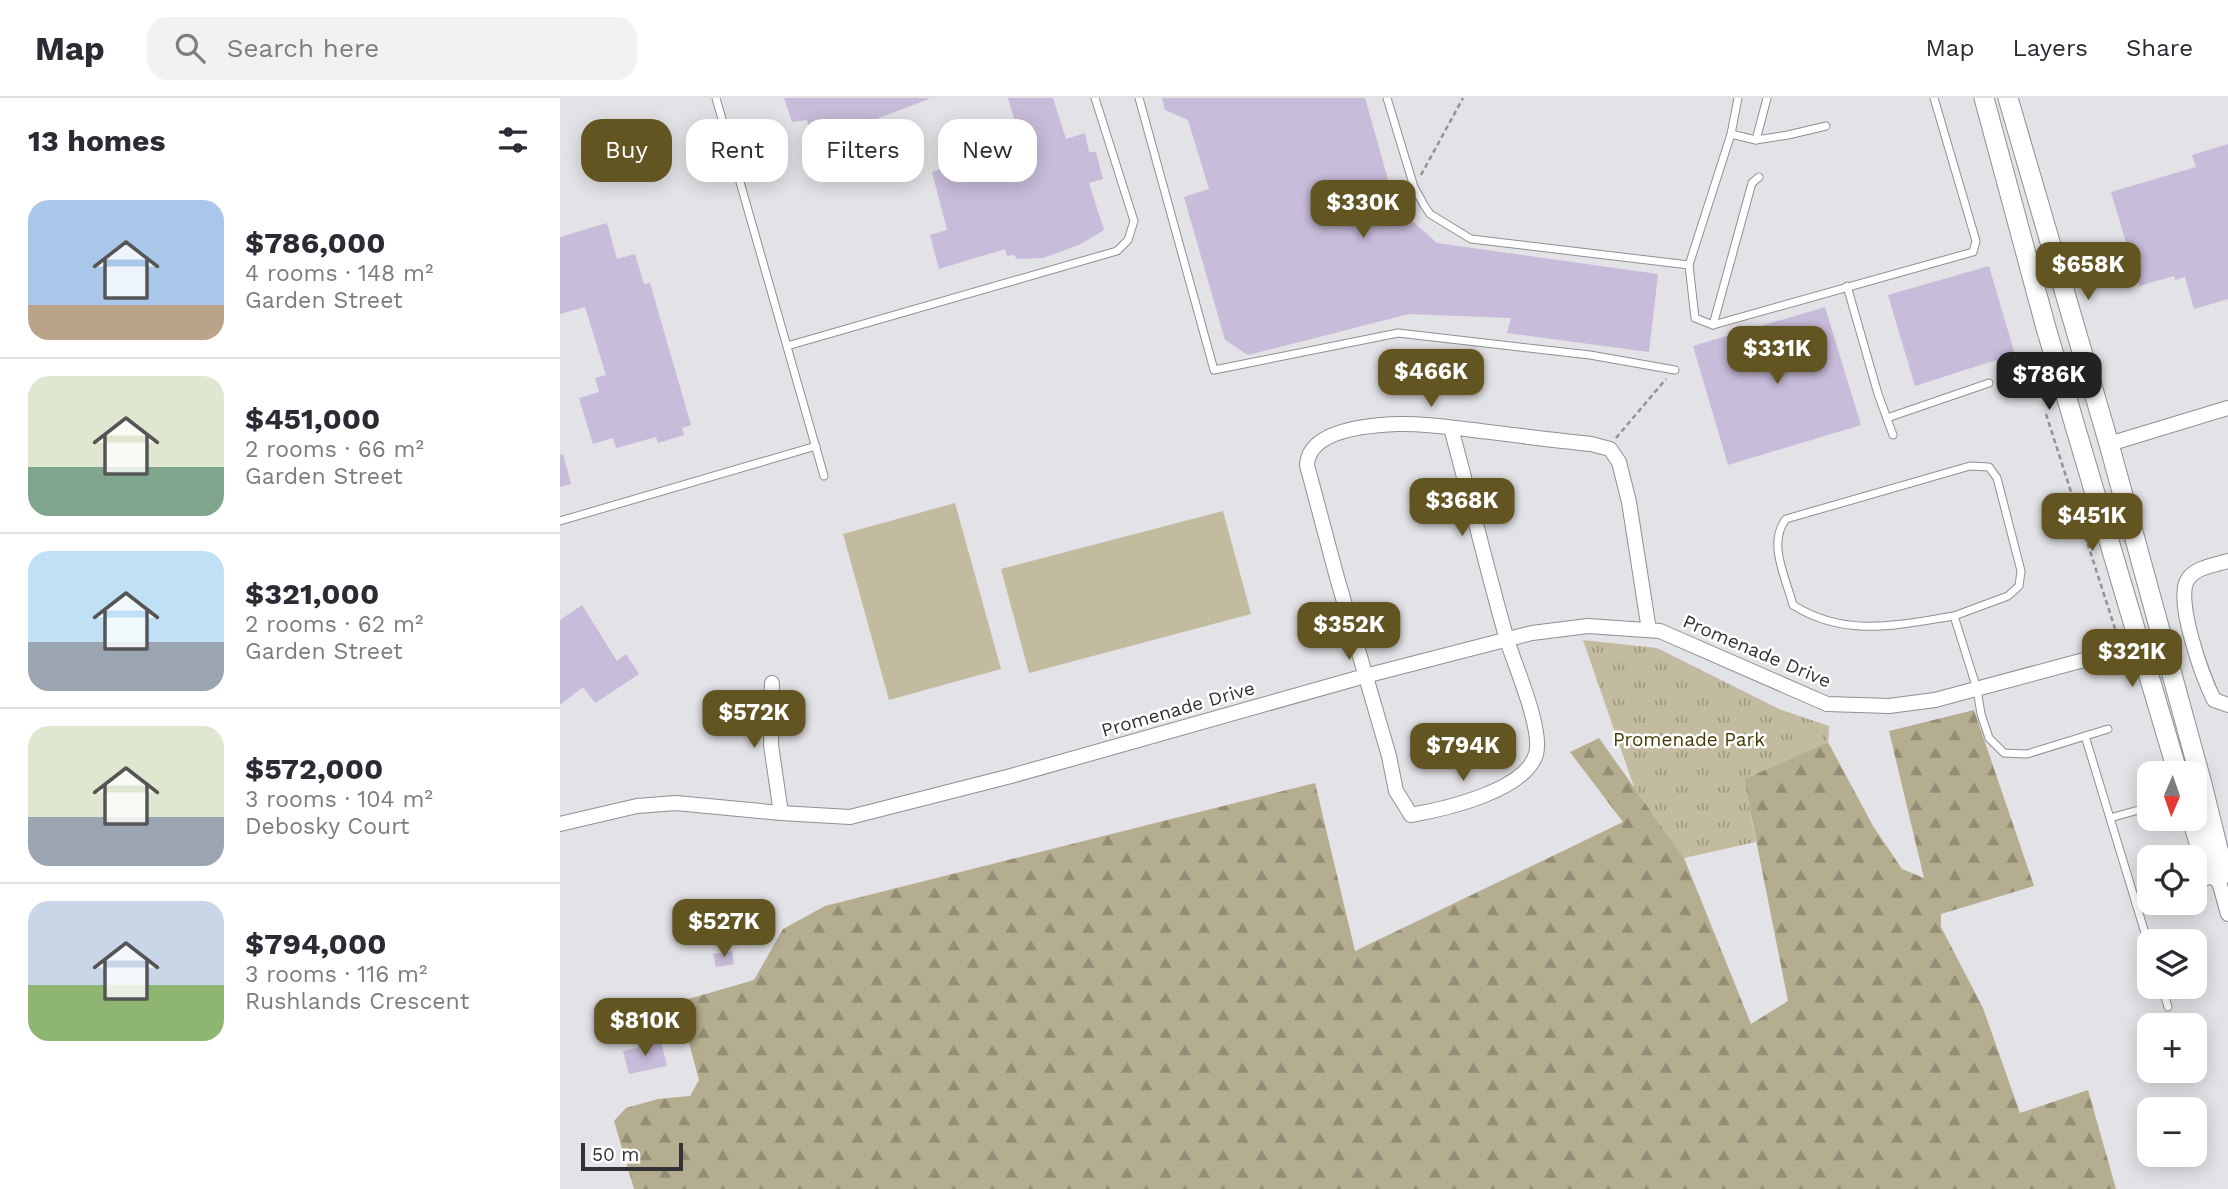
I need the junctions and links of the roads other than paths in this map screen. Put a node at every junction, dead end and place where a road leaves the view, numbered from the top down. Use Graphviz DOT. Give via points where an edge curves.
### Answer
graph roads {
  1 [pos="716,98"];
  2 [pos="1095,98"];
  3 [pos="1139,98"];
  4 [pos="1387,98"];
  5 [pos="1738,98"];
  6 [pos="1767,98"];
  7 [pos="1934,98"];
  8 [pos="1984,98"];
  9 [pos="2008,98"];
  10 [pos="1826,126"];
  11 [pos="1731,134"];
  12 [pos="1756,140"];
  13 [pos="1759,177"];
  14 [pos="1689,265"];
  15 [pos="1847,286"];
  16 [pos="1713,325"];
  17 [pos="787,346"];
  18 [pos="2083,356"];
  19 [pos="2056,363"];
  20 [pos="1675,370"];
  21 [pos="1989,383"];
  22 [pos="2228,408"];
  23 [pos="1887,418"];
  24 [pos="1451,428"];
  25 [pos="1893,435"];
  26 [pos="2109,443"];
  27 [pos="816,446"];
  28 [pos="824,476"];
  29 [pos="560,521"];
  30 [pos="2228,561"];
  31 [pos="1954,616"];
  32 [pos="1649,630"];
  33 [pos="2162,639"];
  34 [pos="1507,640"];
  35 [pos="2131,648"];
  36 [pos="1365,676"];
  37 [pos="772,683"];
  38 [pos="1978,689"];
  39 [pos="2228,705"];
  40 [pos="2109,729"];
  41 [pos="2085,736"];
  42 [pos="2173,761"];
  43 [pos="2137,810"];
  44 [pos="781,813"];
  45 [pos="2110,818"];
  46 [pos="560,824"];
  47 [pos="2196,831"];
  48 [pos="2223,877"];
  49 [pos="2136,904"];
  50 [pos="2228,914"];
  51 [pos="2144,929"];
  52 [pos="2166,999"];
  53 [pos="2168,1007"];
  1 -- 17 [label="lane"];
  2 -- 17 [label="lane" via="1134,221 1128,240 1117,251"];
  3 -- 20 [label="lane" via="1214,370 1398,333 1590,355"];
  4 -- 14 [label="lane" via="1414,187 1430,214 1471,239"];
  5 -- 11 [label="lane"];
  6 -- 12 [label="lane"];
  7 -- 15 [label="lane" via="1976,241 1973,252"];
  8 -- 19 [label="street"];
  9 -- 18 [label="street"];
  10 -- 12 [label="lane"];
  11 -- 12 [label="lane"];
  11 -- 14 [label="lane"];
  13 -- 16 [label="lane" via="1752,183"];
  14 -- 16 [label="lane" via="1695,318"];
  15 -- 16 [label="lane"];
  15 -- 23 [label="lane"];
  17 -- 27 [label="lane"];
  18 -- 19 [label="lane"];
  18 -- 26 [label="street"];
  19 -- 35 [label="street"];
  21 -- 23 [label="lane"];
  22 -- 26 [label="street"];
  23 -- 25 [label="lane"];
  24 -- 32 [label="street" via="1611,449 1629,502"];
  24 -- 34 [label="street"];
  24 -- 36 [label="street" via="1398,424 1344,430 1322,440 1308,457"];
  26 -- 33 [label="street"];
  27 -- 28 [label="lane"];
  27 -- 29 [label="lane"];
  30 -- 39 [label="street" via="2201,569 2189,578 2183,591 2206,684 2214,700"];
  31 -- 31 [label="lane" via="2008,596 2019,586 2021,571 1997,478 1989,467 1970,466 1786,519 1779,528 1776,542 1793,605 1807,614 1868,628"];
  31 -- 38 [label="lane"];
  32 -- 34 [label="street, Promenade Drive" via="1588,626"];
  32 -- 38 [label="street, Promenade Drive" via="1828,704 1889,706"];
  33 -- 35 [label="street, Promenade Drive"];
  33 -- 48 [label="street"];
  34 -- 36 [label="street, Promenade Drive"];
  34 -- 36 [label="street" via="1535,728 1536,753 1524,774 1444,809 1411,815 1396,792"];
  35 -- 38 [label="street, Promenade Drive"];
  35 -- 42 [label="street"];
  36 -- 44 [label="street, Promenade Drive" via="850,817"];
  37 -- 44 [label="street" via="771,745"];
  38 -- 41 [label="lane" via="1980,714 1989,738 2004,752 2027,754"];
  40 -- 41 [label="lane"];
  41 -- 45 [label="lane"];
  43 -- 45 [label="lane"];
  44 -- 46 [label="street, Promenade Drive" via="676,803 637,806"];
  45 -- 49 [label="lane"];
  47 -- 48 [label="street" via="2205,863"];
  48 -- 50 [label="street"];
  49 -- 51 [label="lane"];
  52 -- 53 [label="lane"];
}
